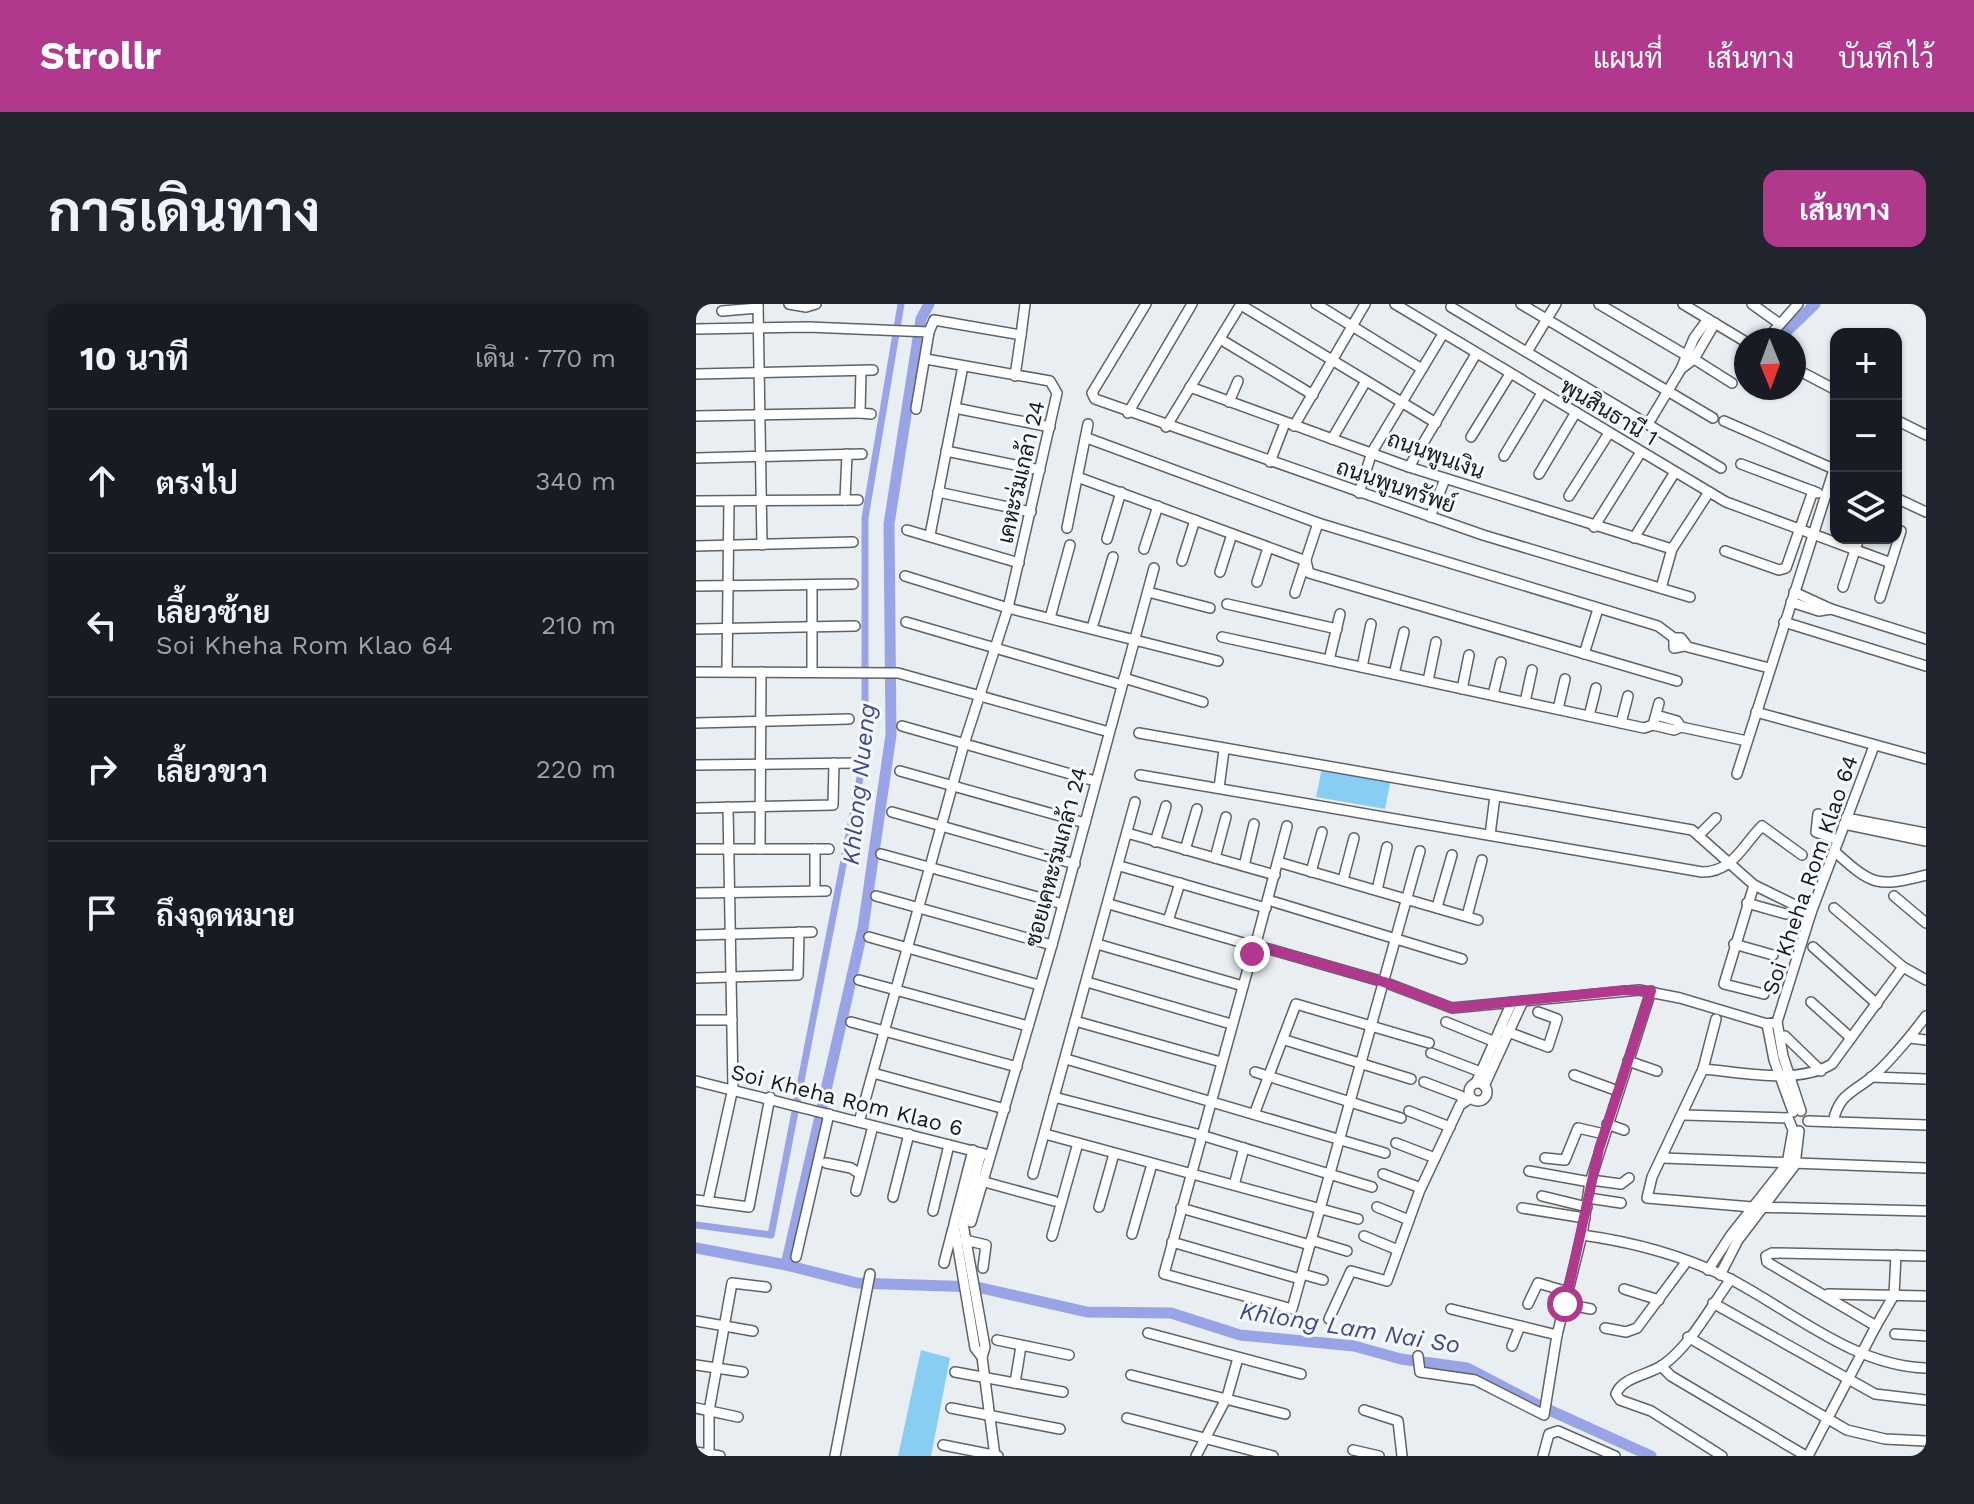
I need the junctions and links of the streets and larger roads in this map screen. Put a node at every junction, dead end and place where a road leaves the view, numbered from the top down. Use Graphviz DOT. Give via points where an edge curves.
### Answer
graph roads {
  1 [pos="789,304"];
  2 [pos="816,304"];
  3 [pos="1025,304"];
  4 [pos="1146,304"];
  5 [pos="1192,304"];
  6 [pos="1241,304"];
  7 [pos="1316,304"];
  8 [pos="1365,304"];
  9 [pos="1395,304"];
  10 [pos="1521,304"];
  11 [pos="1556,304"];
  12 [pos="1599,304"];
  13 [pos="1683,304"];
  14 [pos="1752,304"];
  15 [pos="1798,304"];
  16 [pos="1451,307"];
  17 [pos="757,308"];
  18 [pos="722,311"];
  19 [pos="1547,320"];
  20 [pos="1712,321"];
  21 [pos="1780,324"];
  22 [pos="1352,326"];
  23 [pos="1776,328"];
  24 [pos="696,329"];
  25 [pos="759,329"];
  26 [pos="928,332"];
  27 [pos="1443,334"];
  28 [pos="1021,335"];
  29 [pos="1734,335"];
  30 [pos="1220,339"];
  31 [pos="1527,352"];
  32 [pos="1691,353"];
  33 [pos="1476,354"];
  34 [pos="926,359"];
  35 [pos="1333,359"];
  36 [pos="963,366"];
  37 [pos="1422,369"];
  38 [pos="873,370"];
  39 [pos="861,371"];
  40 [pos="759,373"];
  41 [pos="696,374"];
  42 [pos="1510,374"];
  43 [pos="1806,374"];
  44 [pos="1015,376"];
  45 [pos="1238,381"];
  46 [pos="1366,381"];
  47 [pos="1732,383"];
  48 [pos="1190,387"];
  49 [pos="1830,387"];
  50 [pos="1667,391"];
  51 [pos="1542,393"];
  52 [pos="1313,395"];
  53 [pos="1229,402"];
  54 [pos="1401,403"];
  55 [pos="955,408"];
  56 [pos="916,409"];
  57 [pos="1576,412"];
  58 [pos="1128,413"];
  59 [pos="758,414"];
  60 [pos="696,416"];
  61 [pos="1436,423"];
  62 [pos="1902,423"];
  63 [pos="1088,424"];
  64 [pos="1648,424"];
  65 [pos="1289,425"];
  66 [pos="1050,427"];
  67 [pos="1166,427"];
  68 [pos="1609,433"];
  69 [pos="1926,435"];
  70 [pos="1471,437"];
  71 [pos="1087,438"];
  72 [pos="1332,439"];
  73 [pos="946,451"];
  74 [pos="1372,452"];
  75 [pos="1641,452"];
  76 [pos="847,454"];
  77 [pos="862,454"];
  78 [pos="759,456"];
  79 [pos="1504,456"];
  80 [pos="696,458"];
  81 [pos="1270,462"];
  82 [pos="1741,464"];
  83 [pos="1830,465"];
  84 [pos="1409,467"];
  85 [pos="1721,468"];
  86 [pos="1040,470"];
  87 [pos="1675,472"];
  88 [pos="1833,472"];
  89 [pos="1539,474"];
  90 [pos="1080,478"];
  91 [pos="1445,479"];
  92 [pos="1813,491"];
  93 [pos="938,492"];
  94 [pos="1121,492"];
  95 [pos="1709,492"];
  96 [pos="1359,493"];
  97 [pos="1569,496"];
  98 [pos="1825,496"];
  99 [pos="760,500"];
  100 [pos="845,500"];
  101 [pos="858,500"];
  102 [pos="696,501"];
  103 [pos="729,501"];
  104 [pos="1902,501"];
  105 [pos="1158,506"];
  106 [pos="1031,512"];
  107 [pos="1926,512"];
  108 [pos="1430,517"];
  109 [pos="1195,520"];
  110 [pos="1318,523"];
  111 [pos="1594,527"];
  112 [pos="1067,528"];
  113 [pos="907,530"];
  114 [pos="1800,531"];
  115 [pos="1232,534"];
  116 [pos="930,535"];
  117 [pos="1812,536"];
  118 [pos="1634,538"];
  119 [pos="1107,539"];
  120 [pos="853,542"];
  121 [pos="1857,544"];
  122 [pos="1897,544"];
  123 [pos="762,545"];
  124 [pos="1070,545"];
  125 [pos="696,546"];
  126 [pos="730,546"];
  127 [pos="1268,548"];
  128 [pos="1144,549"];
  129 [pos="1672,549"];
  130 [pos="1725,551"];
  131 [pos="1855,551"];
  132 [pos="1113,557"];
  133 [pos="1182,561"];
  134 [pos="1306,561"];
  135 [pos="1019,563"];
  136 [pos="1891,563"];
  137 [pos="1154,568"];
  138 [pos="1220,572"];
  139 [pos="905,576"];
  140 [pos="1257,582"];
  141 [pos="853,584"];
  142 [pos="812,585"];
  143 [pos="696,586"];
  144 [pos="729,586"];
  145 [pos="1843,587"];
  146 [pos="1661,588"];
  147 [pos="1148,592"];
  148 [pos="1295,593"];
  149 [pos="1690,597"];
  150 [pos="1792,597"];
  151 [pos="1880,598"];
  152 [pos="1227,604"];
  153 [pos="1008,608"];
  154 [pos="1210,608"];
  155 [pos="1598,609"];
  156 [pos="1340,614"];
  157 [pos="1050,618"];
  158 [pos="906,622"];
  159 [pos="1784,622"];
  160 [pos="1371,624"];
  161 [pos="855,626"];
  162 [pos="812,627"];
  163 [pos="1092,628"];
  164 [pos="696,629"];
  165 [pos="727,629"];
  166 [pos="1337,629"];
  167 [pos="1404,632"];
  168 [pos="1222,637"];
  169 [pos="1136,639"];
  170 [pos="1926,639"];
  171 [pos="1436,642"];
  172 [pos="993,649"];
  173 [pos="1584,654"];
  174 [pos="1469,655"];
  175 [pos="1329,660"];
  176 [pos="1218,661"];
  177 [pos="1501,662"];
  178 [pos="1770,666"];
  179 [pos="1926,666"];
  180 [pos="1362,667"];
  181 [pos="1532,670"];
  182 [pos="727,671"];
  183 [pos="696,672"];
  184 [pos="761,672"];
  185 [pos="812,672"];
  186 [pos="1394,674"];
  187 [pos="1565,679"];
  188 [pos="1428,681"];
  189 [pos="1677,681"];
  190 [pos="1123,682"];
  191 [pos="1596,688"];
  192 [pos="1462,689"];
  193 [pos="979,695"];
  194 [pos="1493,695"];
  195 [pos="1628,696"];
  196 [pos="1203,702"];
  197 [pos="1525,702"];
  198 [pos="1659,703"];
  199 [pos="1558,709"];
  200 [pos="1756,712"];
  201 [pos="1589,716"];
  202 [pos="849,719"];
  203 [pos="1655,720"];
  204 [pos="760,721"];
  205 [pos="696,723"];
  206 [pos="1621,723"];
  207 [pos="902,726"];
  208 [pos="1109,732"];
  209 [pos="1139,733"];
  210 [pos="1747,741"];
  211 [pos="964,744"];
  212 [pos="1874,746"];
  213 [pos="1224,750"];
  214 [pos="1926,759"];
  215 [pos="834,763"];
  216 [pos="855,763"];
  217 [pos="760,764"];
  218 [pos="696,765"];
  219 [pos="900,771"];
  220 [pos="1737,774"];
  221 [pos="1140,775"];
  222 [pos="1095,781"];
  223 [pos="952,786"];
  224 [pos="1219,788"];
  225 [pos="1495,796"];
  226 [pos="1135,802"];
  227 [pos="761,806"];
  228 [pos="1166,806"];
  229 [pos="728,807"];
  230 [pos="696,808"];
  231 [pos="1197,809"];
  232 [pos="892,812"];
  233 [pos="1818,814"];
  234 [pos="1226,817"];
  235 [pos="1716,818"];
  236 [pos="1845,821"];
  237 [pos="1085,823"];
  238 [pos="1254,824"];
  239 [pos="1287,826"];
  240 [pos="1868,826"];
  241 [pos="942,827"];
  242 [pos="1322,832"];
  243 [pos="1127,833"];
  244 [pos="1926,833"];
  245 [pos="1700,834"];
  246 [pos="1490,835"];
  247 [pos="1354,838"];
  248 [pos="1838,840"];
  249 [pos="1926,841"];
  250 [pos="1155,842"];
  251 [pos="1387,847"];
  252 [pos="696,849"];
  253 [pos="729,849"];
  254 [pos="760,849"];
  255 [pos="815,849"];
  256 [pos="829,849"];
  257 [pos="1185,850"];
  258 [pos="1420,851"];
  259 [pos="1834,851"];
  260 [pos="881,854"];
  261 [pos="1452,855"];
  262 [pos="1802,855"];
  263 [pos="1215,858"];
  264 [pos="1482,860"];
  265 [pos="1278,862"];
  266 [pos="1075,864"];
  267 [pos="1120,866"];
  268 [pos="1244,866"];
  269 [pos="1730,866"];
  270 [pos="929,868"];
  271 [pos="1311,872"];
  272 [pos="1275,875"];
  273 [pos="1926,875"];
  274 [pos="1343,880"];
  275 [pos="1180,883"];
  276 [pos="1754,885"];
  277 [pos="1377,890"];
  278 [pos="729,892"];
  279 [pos="696,893"];
  280 [pos="876,896"];
  281 [pos="1894,896"];
  282 [pos="1409,899"];
  283 [pos="1747,903"];
  284 [pos="1063,904"];
  285 [pos="1109,904"];
  286 [pos="1267,904"];
  287 [pos="1437,907"];
  288 [pos="920,908"];
  289 [pos="1834,908"];
  290 [pos="1811,913"];
  291 [pos="1786,914"];
  292 [pos="1467,916"];
  293 [pos="1478,920"];
  294 [pos="1168,921"];
  295 [pos="1926,923"];
  296 [pos="799,932"];
  297 [pos="812,932"];
  298 [pos="730,934"];
  299 [pos="696,935"];
  300 [pos="869,937"];
  301 [pos="1396,939"];
  302 [pos="1260,943"];
  303 [pos="1097,944"];
  304 [pos="1247,944"];
  305 [pos="1734,944"];
  306 [pos="1052,945"];
  307 [pos="1813,947"];
  308 [pos="905,949"];
  309 [pos="1252,954"];
  310 [pos="1773,955"];
  311 [pos="1462,959"];
  312 [pos="1903,967"];
  313 [pos="730,976"];
  314 [pos="696,978"];
  315 [pos="859,980"];
  316 [pos="1926,980"];
  317 [pos="1087,982"];
  318 [pos="1384,982"];
  319 [pos="1039,985"];
  320 [pos="1243,986"];
  321 [pos="1651,991"];
  322 [pos="896,992"];
  323 [pos="1764,994"];
  324 [pos="1523,1001"];
  325 [pos="1512,1002"];
  326 [pos="1811,1002"];
  327 [pos="1877,1004"];
  328 [pos="1538,1012"];
  329 [pos="1926,1016"];
  330 [pos="1716,1019"];
  331 [pos="696,1020"];
  332 [pos="732,1020"];
  333 [pos="1075,1021"];
  334 [pos="851,1022"];
  335 [pos="1446,1022"];
  336 [pos="1772,1023"];
  337 [pos="1231,1024"];
  338 [pos="1372,1024"];
  339 [pos="1028,1026"];
  340 [pos="1504,1030"];
  341 [pos="886,1032"];
  342 [pos="1785,1036"];
  343 [pos="1851,1038"];
  344 [pos="1910,1038"];
  345 [pos="1285,1040"];
  346 [pos="1926,1040"];
  347 [pos="1499,1043"];
  348 [pos="1066,1059"];
  349 [pos="1628,1061"];
  350 [pos="1221,1062"];
  351 [pos="1361,1062"];
  352 [pos="1017,1067"];
  353 [pos="1703,1069"];
  354 [pos="1657,1071"];
  355 [pos="1821,1071"];
  356 [pos="1255,1072"];
  357 [pos="873,1073"];
  358 [pos="1485,1074"];
  359 [pos="1574,1075"];
  360 [pos="1783,1075"];
  361 [pos="1270,1076"];
  362 [pos="1871,1077"];
  363 [pos="1411,1079"];
  364 [pos="1926,1079"];
  365 [pos="696,1081"];
  366 [pos="1424,1082"];
  367 [pos="1480,1084"];
  368 [pos="733,1088"];
  369 [pos="1618,1091"];
  370 [pos="770,1097"];
  371 [pos="1054,1097"];
  372 [pos="1211,1100"];
  373 [pos="1350,1100"];
  374 [pos="1467,1101"];
  375 [pos="1005,1109"];
  376 [pos="1255,1112"];
  377 [pos="827,1113"];
  378 [pos="1794,1114"];
  379 [pos="1684,1115"];
  380 [pos="1808,1121"];
  381 [pos="859,1122"];
  382 [pos="1833,1122"];
  383 [pos="1926,1125"];
  384 [pos="873,1126"];
  385 [pos="1450,1127"];
  386 [pos="1605,1129"];
  387 [pos="1624,1130"];
  388 [pos="1796,1130"];
  389 [pos="909,1134"];
  390 [pos="1045,1134"];
  391 [pos="1201,1135"];
  392 [pos="1339,1137"];
  393 [pos="1078,1143"];
  394 [pos="1396,1143"];
  395 [pos="949,1145"];
  396 [pos="1244,1148"];
  397 [pos="981,1152"];
  398 [pos="1385,1153"];
  399 [pos="1114,1154"];
  400 [pos="1435,1158"];
  401 [pos="1545,1158"];
  402 [pos="1663,1158"];
  403 [pos="826,1163"];
  404 [pos="1152,1164"];
  405 [pos="1791,1164"];
  406 [pos="1926,1168"];
  407 [pos="1529,1171"];
  408 [pos="1191,1173"];
  409 [pos="860,1174"];
  410 [pos="1033,1174"];
  411 [pos="1329,1174"];
  412 [pos="1383,1174"];
  413 [pos="1629,1178"];
  414 [pos="981,1181"];
  415 [pos="1590,1181"];
  416 [pos="1234,1185"];
  417 [pos="1372,1187"];
  418 [pos="1421,1187"];
  419 [pos="856,1191"];
  420 [pos="1542,1196"];
  421 [pos="893,1197"];
  422 [pos="696,1200"];
  423 [pos="708,1201"];
  424 [pos="1054,1201"];
  425 [pos="1587,1202"];
  426 [pos="1621,1203"];
  427 [pos="1099,1207"];
  428 [pos="1377,1207"];
  429 [pos="1752,1207"];
  430 [pos="1181,1208"];
  431 [pos="1320,1208"];
  432 [pos="1522,1208"];
  433 [pos="1764,1208"];
  434 [pos="933,1211"];
  435 [pos="1926,1211"];
  436 [pos="1585,1218"];
  437 [pos="1358,1219"];
  438 [pos="1409,1220"];
  439 [pos="971,1222"];
  440 [pos="960,1232"];
  441 [pos="1132,1234"];
  442 [pos="1582,1235"];
  443 [pos="1052,1236"];
  444 [pos="1364,1236"];
  445 [pos="1172,1242"];
  446 [pos="1311,1243"];
  447 [pos="1398,1250"];
  448 [pos="1347,1251"];
  449 [pos="1896,1255"];
  450 [pos="1926,1256"];
  451 [pos="796,1257"];
  452 [pos="1687,1261"];
  453 [pos="944,1263"];
  454 [pos="983,1268"];
  455 [pos="1708,1270"];
  456 [pos="870,1274"];
  457 [pos="1720,1275"];
  458 [pos="1301,1276"];
  459 [pos="1731,1279"];
  460 [pos="1323,1280"];
  461 [pos="766,1287"];
  462 [pos="1624,1289"];
  463 [pos="1568,1292"];
  464 [pos="1825,1294"];
  465 [pos="1894,1295"];
  466 [pos="1926,1296"];
  467 [pos="1659,1300"];
  468 [pos="1713,1303"];
  469 [pos="1528,1304"];
  470 [pos="1565,1304"];
  471 [pos="1451,1309"];
  472 [pos="1591,1309"];
  473 [pos="1329,1319"];
  474 [pos="696,1321"];
  475 [pos="724,1326"];
  476 [pos="1520,1326"];
  477 [pos="1876,1326"];
  478 [pos="1605,1328"];
  479 [pos="753,1331"];
  480 [pos="1148,1333"];
  481 [pos="1895,1334"];
  482 [pos="1557,1335"];
  483 [pos="1926,1336"];
  484 [pos="1688,1337"];
  485 [pos="997,1340"];
  486 [pos="1021,1346"];
  487 [pos="1512,1346"];
  488 [pos="1862,1354"];
  489 [pos="1069,1355"];
  490 [pos="1418,1357"];
  491 [pos="1238,1358"];
  492 [pos="696,1365"];
  493 [pos="1661,1366"];
  494 [pos="717,1368"];
  495 [pos="1926,1368"];
  496 [pos="743,1372"];
  497 [pos="955,1372"];
  498 [pos="1301,1374"];
  499 [pos="1131,1375"];
  500 [pos="987,1377"];
  501 [pos="1848,1382"];
  502 [pos="1015,1383"];
  503 [pos="1063,1392"];
  504 [pos="1227,1397"];
  505 [pos="1926,1400"];
  506 [pos="696,1408"];
  507 [pos="951,1408"];
  508 [pos="1364,1410"];
  509 [pos="709,1411"];
  510 [pos="1285,1414"];
  511 [pos="991,1416"];
  512 [pos="738,1417"];
  513 [pos="1127,1418"];
  514 [pos="1829,1420"];
  515 [pos="1060,1429"];
  516 [pos="1208,1437"];
  517 [pos="1926,1441"];
  518 [pos="943,1445"];
  519 [pos="1353,1450"];
  520 [pos="696,1452"];
  521 [pos="713,1455"];
  522 [pos="835,1456"];
  523 [pos="996,1456"];
  524 [pos="1196,1456"];
  525 [pos="1273,1456"];
  526 [pos="1379,1456"];
  527 [pos="1402,1456"];
  528 [pos="1543,1456"];
  529 [pos="1615,1456"];
  530 [pos="1722,1456"];
  531 [pos="1807,1456"];
  1 -- 2 [label="street"];
  3 -- 28 [label="street"];
  4 -- 58 [label="street, ถนนพูนทรัพย์" via="1093,396"];
  5 -- 58 [label="street"];
  6 -- 30 [label="street"];
  6 -- 35 [label="street"];
  7 -- 22 [label="street"];
  8 -- 22 [label="street"];
  9 -- 27 [label="street, พูนสินธานี 1"];
  10 -- 19 [label="street"];
  11 -- 19 [label="street"];
  12 -- 32 [label="street"];
  13 -- 20 [label="street"];
  14 -- 21 [label="street"];
  15 -- 21 [label="street"];
  16 -- 31 [label="street"];
  17 -- 18 [label="street"];
  17 -- 25 [label="street"];
  19 -- 31 [label="street"];
  19 -- 50 [label="street"];
  20 -- 29 [label="street"];
  20 -- 32 [label="street"];
  21 -- 23 [label="street"];
  22 -- 35 [label="street"];
  22 -- 37 [label="street"];
  24 -- 25 [label="street"];
  25 -- 26 [label="street"];
  25 -- 40 [label="street"];
  26 -- 28 [label="street" via="937,319"];
  26 -- 34 [label="street"];
  27 -- 33 [label="street, พูนสินธานี 1"];
  27 -- 37 [label="street"];
  28 -- 44 [label="street"];
  30 -- 48 [label="street"];
  30 -- 52 [label="street"];
  31 -- 64 [label="street"];
  32 -- 47 [label="street"];
  32 -- 50 [label="street"];
  33 -- 42 [label="street, พูนสินธานี 1"];
  33 -- 61 [label="street"];
  34 -- 36 [label="street, เคหะร่มเกล้า 24"];
  34 -- 56 [label="street"];
  35 -- 46 [label="street"];
  35 -- 52 [label="street"];
  36 -- 44 [label="street, เคหะร่มเกล้า 24"];
  36 -- 55 [label="street"];
  37 -- 54 [label="street"];
  38 -- 39 [label="street"];
  39 -- 40 [label="street"];
  39 -- 59 [label="street" via="865,413"];
  40 -- 41 [label="street"];
  40 -- 59 [label="street"];
  42 -- 51 [label="street, พูนสินธานี 1"];
  42 -- 70 [label="street"];
  43 -- 49 [label="street"];
  44 -- 66 [label="street, เคหะร่มเกล้า 24" via="1054,383"];
  45 -- 53 [label="street"];
  46 -- 54 [label="street"];
  46 -- 72 [label="street"];
  48 -- 53 [label="street, ถนนพูนเงิน"];
  48 -- 67 [label="street"];
  50 -- 64 [label="street"];
  50 -- 83 [label="street" via="1719,420"];
  51 -- 57 [label="street, พูนสินธานี 1"];
  51 -- 79 [label="street"];
  52 -- 65 [label="street"];
  53 -- 65 [label="street, ถนนพูนเงิน"];
  54 -- 61 [label="street"];
  54 -- 74 [label="street"];
  55 -- 66 [label="street"];
  55 -- 73 [label="street"];
  57 -- 68 [label="street, พูนสินธานี 1"];
  57 -- 89 [label="street"];
  58 -- 67 [label="street, ถนนพูนทรัพย์"];
  59 -- 60 [label="street"];
  59 -- 78 [label="street"];
  61 -- 84 [label="street"];
  62 -- 69 [label="street"];
  63 -- 71 [label="street"];
  64 -- 85 [label="street"];
  65 -- 72 [label="street, ถนนพูนเงิน"];
  65 -- 81 [label="street"];
  66 -- 86 [label="street, เคหะร่มเกล้า 24"];
  67 -- 81 [label="street, ถนนพูนทรัพย์"];
  68 -- 75 [label="street, พูนสินธานี 1"];
  68 -- 97 [label="street"];
  71 -- 90 [label="street"];
  71 -- 110 [label="street"];
  72 -- 74 [label="street, ถนนพูนเงิน"];
  73 -- 86 [label="street"];
  73 -- 93 [label="street"];
  74 -- 84 [label="street, ถนนพูนเงิน"];
  74 -- 96 [label="street"];
  75 -- 87 [label="street, พูนสินธานี 1"];
  75 -- 111 [label="street"];
  76 -- 77 [label="street"];
  76 -- 78 [label="street"];
  76 -- 100 [label="street"];
  78 -- 80 [label="street"];
  78 -- 99 [label="street"];
  81 -- 96 [label="street, ถนนพูนทรัพย์"];
  82 -- 92 [label="street"];
  84 -- 91 [label="street, ถนนพูนเงิน"];
  86 -- 106 [label="street, เคหะร่มเกล้า 24"];
  87 -- 95 [label="street, พูนสินธานี 1"];
  87 -- 118 [label="street"];
  88 -- 98 [label="street"];
  90 -- 94 [label="street"];
  90 -- 112 [label="street"];
  91 -- 108 [label="street"];
  91 -- 111 [label="street, ถนนพูนเงิน"];
  92 -- 98 [label="street"];
  92 -- 114 [label="street"];
  93 -- 106 [label="street"];
  93 -- 116 [label="street"];
  94 -- 105 [label="street"];
  94 -- 119 [label="street"];
  95 -- 114 [label="street, พูนสินธานี 1"];
  95 -- 129 [label="street"];
  96 -- 108 [label="street, ถนนพูนทรัพย์"];
  98 -- 117 [label="street"];
  99 -- 100 [label="street"];
  99 -- 103 [label="street"];
  99 -- 123 [label="street"];
  100 -- 101 [label="street"];
  102 -- 103 [label="street"];
  103 -- 126 [label="street"];
  104 -- 107 [label="street"];
  105 -- 109 [label="street"];
  105 -- 128 [label="street"];
  106 -- 135 [label="street, เคหะร่มเกล้า 24"];
  108 -- 146 [label="street, ถนนพูนทรัพย์"];
  109 -- 115 [label="street"];
  109 -- 133 [label="street"];
  110 -- 134 [label="street"];
  110 -- 155 [label="street"];
  111 -- 118 [label="street, ถนนพูนเงิน"];
  113 -- 116 [label="street"];
  114 -- 117 [label="street, พูนสินธานี 1"];
  114 -- 130 [label="street" via="1782,569"];
  115 -- 127 [label="street"];
  115 -- 138 [label="street"];
  116 -- 135 [label="street"];
  117 -- 131 [label="street, พูนสินธานี 1"];
  117 -- 150 [label="street"];
  118 -- 129 [label="street, ถนนพูนเงิน"];
  120 -- 123 [label="street"];
  121 -- 131 [label="street"];
  122 -- 136 [label="street"];
  123 -- 126 [label="street"];
  124 -- 157 [label="street"];
  125 -- 126 [label="street"];
  126 -- 144 [label="street"];
  127 -- 134 [label="street"];
  127 -- 140 [label="street"];
  129 -- 146 [label="street"];
  131 -- 136 [label="street, พูนสินธานี 1"];
  131 -- 145 [label="street"];
  132 -- 163 [label="street"];
  134 -- 148 [label="street"];
  134 -- 173 [label="street" via="1309,573"];
  135 -- 153 [label="street, เคหะร่มเกล้า 24"];
  136 -- 151 [label="street"];
  137 -- 147 [label="street, ซอยเคหะร่มเกล้า 24"];
  139 -- 153 [label="street"];
  141 -- 142 [label="street"];
  142 -- 144 [label="street"];
  142 -- 162 [label="street"];
  143 -- 144 [label="street"];
  144 -- 165 [label="street"];
  146 -- 149 [label="street, ถนนพูนทรัพย์"];
  147 -- 154 [label="street"];
  147 -- 169 [label="street, ซอยเคหะร่มเกล้า 24"];
  150 -- 159 [label="street"];
  150 -- 170 [label="street"];
  152 -- 166 [label="street"];
  153 -- 157 [label="street"];
  153 -- 172 [label="street, เคหะร่มเกล้า 24"];
  155 -- 173 [label="street"];
  155 -- 178 [label="street" via="1664,628 1684,646"];
  156 -- 166 [label="street"];
  157 -- 163 [label="street"];
  158 -- 172 [label="street"];
  159 -- 178 [label="street"];
  159 -- 179 [label="street"];
  160 -- 180 [label="street"];
  161 -- 162 [label="street"];
  162 -- 165 [label="street"];
  162 -- 185 [label="street"];
  163 -- 169 [label="street"];
  164 -- 165 [label="street"];
  165 -- 182 [label="street"];
  166 -- 175 [label="street"];
  167 -- 186 [label="street"];
  168 -- 175 [label="street"];
  169 -- 176 [label="street"];
  169 -- 190 [label="street, ซอยเคหะร่มเกล้า 24"];
  171 -- 188 [label="street"];
  172 -- 190 [label="street"];
  172 -- 193 [label="street, เคหะร่มเกล้า 24"];
  173 -- 189 [label="street"];
  174 -- 192 [label="street"];
  175 -- 180 [label="street"];
  177 -- 194 [label="street"];
  178 -- 200 [label="street"];
  180 -- 186 [label="street"];
  181 -- 197 [label="street"];
  182 -- 183 [label="street"];
  182 -- 184 [label="street"];
  184 -- 185 [label="street"];
  184 -- 204 [label="street"];
  185 -- 193 [label="street" via="898,673"];
  186 -- 188 [label="street"];
  187 -- 199 [label="street"];
  188 -- 192 [label="street"];
  190 -- 196 [label="street"];
  190 -- 208 [label="street, ซอยเคหะร่มเกล้า 24"];
  191 -- 201 [label="street"];
  192 -- 194 [label="street"];
  193 -- 208 [label="street"];
  193 -- 211 [label="street, เคหะร่มเกล้า 24"];
  194 -- 197 [label="street"];
  195 -- 206 [label="street"];
  197 -- 199 [label="street"];
  198 -- 203 [label="street"];
  199 -- 201 [label="street"];
  200 -- 210 [label="street"];
  200 -- 212 [label="street, Soi Kheha Rom Klao 64"];
  201 -- 206 [label="street"];
  202 -- 204 [label="street"];
  203 -- 206 [label="street" via="1644,728"];
  203 -- 210 [label="street"];
  204 -- 205 [label="street"];
  204 -- 217 [label="street"];
  207 -- 211 [label="street"];
  208 -- 222 [label="street, ซอยเคหะร่มเกล้า 24"];
  209 -- 213 [label="street"];
  210 -- 220 [label="street"];
  211 -- 222 [label="street"];
  211 -- 223 [label="street, เคหะร่มเกล้า 24"];
  212 -- 214 [label="street"];
  212 -- 236 [label="street, Soi Kheha Rom Klao 64"];
  213 -- 224 [label="street"];
  213 -- 225 [label="street"];
  215 -- 216 [label="street"];
  215 -- 217 [label="street"];
  215 -- 227 [label="street" via="833,805"];
  217 -- 218 [label="street"];
  217 -- 227 [label="street"];
  219 -- 223 [label="street"];
  221 -- 224 [label="street"];
  222 -- 237 [label="street, ซอยเคหะร่มเกล้า 24"];
  223 -- 237 [label="street"];
  223 -- 241 [label="street, เคหะร่มเกล้า 24"];
  224 -- 246 [label="street"];
  225 -- 245 [label="street"];
  225 -- 246 [label="street"];
  226 -- 243 [label="street"];
  227 -- 229 [label="street"];
  227 -- 254 [label="street"];
  228 -- 250 [label="street"];
  229 -- 230 [label="street"];
  229 -- 253 [label="street"];
  231 -- 257 [label="street"];
  232 -- 241 [label="street"];
  233 -- 248 [label="street" via="1816,832"];
  234 -- 263 [label="street"];
  235 -- 245 [label="street"];
  236 -- 240 [label="street"];
  236 -- 248 [label="street, Soi Kheha Rom Klao 64"];
  237 -- 266 [label="street, ซอยเคหะร่มเกล้า 24"];
  238 -- 268 [label="street"];
  239 -- 265 [label="street"];
  240 -- 244 [label="street"];
  240 -- 249 [label="street"];
  241 -- 266 [label="street"];
  241 -- 270 [label="street, เคหะร่มเกล้า 24"];
  242 -- 271 [label="street"];
  243 -- 250 [label="street"];
  243 -- 267 [label="street"];
  245 -- 269 [label="street"];
  246 -- 269 [label="street" via="1702,872"];
  247 -- 274 [label="street"];
  248 -- 259 [label="street, Soi Kheha Rom Klao 64"];
  250 -- 257 [label="street"];
  251 -- 277 [label="street"];
  252 -- 253 [label="street"];
  253 -- 254 [label="street"];
  253 -- 278 [label="street"];
  254 -- 255 [label="street"];
  255 -- 256 [label="street"];
  255 -- 278 [label="street" via="820,891"];
  257 -- 263 [label="street"];
  258 -- 282 [label="street"];
  259 -- 273 [label="street" via="1866,880 1892,882"];
  259 -- 290 [label="street, Soi Kheha Rom Klao 64"];
  260 -- 270 [label="street"];
  261 -- 287 [label="street"];
  262 -- 269 [label="street" via="1762,826"];
  263 -- 268 [label="street"];
  264 -- 292 [label="street"];
  265 -- 271 [label="street"];
  265 -- 272 [label="street"];
  266 -- 284 [label="street, ซอยเคหะร่มเกล้า 24"];
  267 -- 275 [label="street"];
  267 -- 285 [label="street"];
  268 -- 272 [label="street"];
  269 -- 276 [label="street"];
  270 -- 284 [label="street"];
  270 -- 288 [label="street, เคหะร่มเกล้า 24"];
  271 -- 274 [label="street"];
  272 -- 286 [label="street"];
  274 -- 277 [label="street"];
  275 -- 286 [label="street"];
  275 -- 294 [label="street"];
  276 -- 283 [label="street"];
  276 -- 290 [label="street"];
  277 -- 282 [label="street"];
  278 -- 279 [label="street"];
  278 -- 298 [label="street"];
  280 -- 288 [label="street"];
  281 -- 295 [label="street"];
  282 -- 287 [label="street"];
  282 -- 301 [label="street"];
  283 -- 291 [label="street"];
  283 -- 305 [label="street"];
  284 -- 306 [label="street, ซอยเคหะร่มเกล้า 24"];
  285 -- 294 [label="street"];
  285 -- 303 [label="street"];
  286 -- 301 [label="street"];
  286 -- 302 [label="street"];
  287 -- 292 [label="street"];
  288 -- 306 [label="street"];
  288 -- 308 [label="street, เคหะร่มเกล้า 24"];
  289 -- 312 [label="street"];
  290 -- 336 [label="street, Soi Kheha Rom Klao 64"];
  292 -- 293 [label="street"];
  294 -- 304 [label="street"];
  296 -- 297 [label="street"];
  296 -- 298 [label="street"];
  296 -- 313 [label="street" via="798,974"];
  298 -- 299 [label="street"];
  298 -- 313 [label="street"];
  300 -- 308 [label="street"];
  301 -- 311 [label="street"];
  301 -- 318 [label="street"];
  302 -- 304 [label="street"];
  302 -- 309 [label="street"];
  302 -- 318 [label="street"];
  303 -- 317 [label="street"];
  303 -- 320 [label="street"];
  304 -- 309 [label="street"];
  305 -- 310 [label="street"];
  305 -- 323 [label="street" via="1724,984"];
  306 -- 319 [label="street, ซอยเคหะร่มเกล้า 24"];
  307 -- 327 [label="street"];
  308 -- 319 [label="street"];
  308 -- 322 [label="street, เคหะร่มเกล้า 24"];
  309 -- 320 [label="street"];
  312 -- 316 [label="street"];
  312 -- 327 [label="street"];
  313 -- 314 [label="street"];
  313 -- 332 [label="street"];
  315 -- 322 [label="street"];
  317 -- 333 [label="street"];
  317 -- 337 [label="street"];
  318 -- 325 [label="street, Soi Kheha Rom Klao 64" via="1452,1006"];
  318 -- 338 [label="street"];
  319 -- 339 [label="street, ซอยเคหะร่มเกล้า 24"];
  320 -- 337 [label="street"];
  321 -- 324 [label="street, Soi Kheha Rom Klao 64"];
  321 -- 336 [label="street, Soi Kheha Rom Klao 64"];
  321 -- 349 [label="street"];
  322 -- 339 [label="street"];
  322 -- 341 [label="street, เคหะร่มเกล้า 24"];
  324 -- 325 [label="street, Soi Kheha Rom Klao 64"];
  324 -- 340 [label="street"];
  325 -- 340 [label="street"];
  326 -- 343 [label="street"];
  327 -- 343 [label="street"];
  328 -- 340 [label="street" via="1557,1019 1548,1047"];
  329 -- 344 [label="street"];
  330 -- 353 [label="street"];
  331 -- 332 [label="street"];
  332 -- 368 [label="street"];
  333 -- 348 [label="street"];
  333 -- 350 [label="street"];
  334 -- 341 [label="street"];
  335 -- 347 [label="street"];
  336 -- 360 [label="street"];
  337 -- 350 [label="street"];
  338 -- 345 [label="street" via="1296,1004"];
  338 -- 351 [label="street"];
  338 -- 358 [label="street"];
  339 -- 352 [label="street, ซอยเคหะร่มเกล้า 24"];
  340 -- 347 [label="street"];
  341 -- 352 [label="street"];
  341 -- 357 [label="street, เคหะร่มเกล้า 24"];
  342 -- 355 [label="street"];
  343 -- 355 [label="street"];
  344 -- 346 [label="street"];
  344 -- 362 [label="street"];
  345 -- 351 [label="street"];
  345 -- 361 [label="street"];
  347 -- 358 [label="street"];
  348 -- 371 [label="street"];
  348 -- 372 [label="street"];
  349 -- 354 [label="street"];
  349 -- 369 [label="street"];
  350 -- 372 [label="street"];
  351 -- 363 [label="street"];
  351 -- 373 [label="street"];
  352 -- 375 [label="street, ซอยเคหะร่มเกล้า 24"];
  353 -- 360 [label="street"];
  353 -- 379 [label="street"];
  355 -- 360 [label="street"];
  356 -- 361 [label="street"];
  357 -- 375 [label="street"];
  357 -- 381 [label="street, เคหะร่มเกล้า 24"];
  358 -- 367 [label="street"];
  359 -- 369 [label="street"];
  360 -- 378 [label="street"];
  361 -- 373 [label="street"];
  361 -- 376 [label="street"];
  362 -- 364 [label="street"];
  362 -- 382 [label="street" via="1845,1094"];
  365 -- 368 [label="street, Soi Kheha Rom Klao 6"];
  366 -- 374 [label="street"];
  367 -- 374 [label="street" via="1470,1089"];
  367 -- 374 [label="street" via="1487,1094 1484,1100"];
  368 -- 370 [label="street, Soi Kheha Rom Klao 6"];
  368 -- 423 [label="street"];
  369 -- 386 [label="street"];
  370 -- 377 [label="street, Soi Kheha Rom Klao 6"];
  370 -- 423 [label="street" via="749,1207"];
  371 -- 390 [label="street"];
  371 -- 391 [label="street"];
  372 -- 376 [label="street"];
  372 -- 391 [label="street"];
  373 -- 385 [label="street"];
  373 -- 392 [label="street"];
  374 -- 385 [label="street"];
  375 -- 397 [label="street, ซอยเคหะร่มเกล้า 24"];
  376 -- 392 [label="street"];
  377 -- 381 [label="street, Soi Kheha Rom Klao 6"];
  377 -- 451 [label="street"];
  378 -- 379 [label="street"];
  378 -- 380 [label="street"];
  378 -- 388 [label="street"];
  379 -- 402 [label="street"];
  380 -- 382 [label="street"];
  380 -- 388 [label="street"];
  381 -- 384 [label="street, Soi Kheha Rom Klao 6"];
  382 -- 383 [label="street"];
  384 -- 389 [label="street, Soi Kheha Rom Klao 6"];
  384 -- 409 [label="street"];
  385 -- 400 [label="street"];
  386 -- 387 [label="street"];
  386 -- 401 [label="street" via="1578,1128 1565,1160"];
  386 -- 415 [label="street"];
  388 -- 405 [label="street"];
  389 -- 395 [label="street, Soi Kheha Rom Klao 6"];
  389 -- 421 [label="street"];
  390 -- 393 [label="street"];
  390 -- 410 [label="street"];
  391 -- 396 [label="street"];
  391 -- 408 [label="street"];
  392 -- 398 [label="street"];
  392 -- 411 [label="street"];
  393 -- 399 [label="street"];
  393 -- 443 [label="street"];
  394 -- 400 [label="street"];
  395 -- 397 [label="street, Soi Kheha Rom Klao 6"];
  395 -- 434 [label="street"];
  396 -- 411 [label="street"];
  396 -- 416 [label="street"];
  397 -- 414 [label="street"];
  397 -- 440 [label="street"];
  399 -- 404 [label="street"];
  399 -- 427 [label="street"];
  400 -- 418 [label="street"];
  402 -- 405 [label="street"];
  402 -- 429 [label="street" via="1647,1198"];
  403 -- 409 [label="street"];
  404 -- 408 [label="street"];
  404 -- 441 [label="street"];
  405 -- 406 [label="street"];
  405 -- 429 [label="street"];
  405 -- 433 [label="street"];
  407 -- 415 [label="street"];
  408 -- 416 [label="street"];
  408 -- 430 [label="street"];
  409 -- 419 [label="street"];
  411 -- 417 [label="street"];
  411 -- 431 [label="street"];
  412 -- 418 [label="street"];
  413 -- 415 [label="street" via="1621,1184"];
  414 -- 424 [label="street"];
  414 -- 439 [label="street"];
  415 -- 425 [label="street"];
  416 -- 431 [label="street"];
  418 -- 438 [label="street"];
  420 -- 425 [label="street"];
  422 -- 423 [label="street"];
  425 -- 426 [label="street"];
  425 -- 436 [label="street"];
  428 -- 438 [label="street"];
  429 -- 433 [label="street"];
  429 -- 455 [label="street"];
  430 -- 445 [label="street"];
  430 -- 446 [label="street"];
  431 -- 437 [label="street"];
  431 -- 446 [label="street"];
  432 -- 436 [label="street"];
  433 -- 435 [label="street"];
  433 -- 457 [label="street" via="1738,1240"];
  436 -- 442 [label="street"];
  438 -- 447 [label="street"];
  440 -- 453 [label="street"];
  440 -- 454 [label="street" via="986,1245"];
  440 -- 500 [label="street" via="975,1348"];
  442 -- 452 [label="street"];
  442 -- 463 [label="street"];
  444 -- 447 [label="street"];
  445 -- 458 [label="street"];
  445 -- 458 [label="street" via="1165,1275 1290,1309"];
  446 -- 448 [label="street"];
  446 -- 458 [label="street"];
  447 -- 473 [label="street" via="1387,1281 1351,1271"];
  449 -- 450 [label="street"];
  449 -- 464 [label="street" via="1766,1256 1767,1262"];
  449 -- 465 [label="street"];
  452 -- 455 [label="street"];
  452 -- 467 [label="street"];
  455 -- 457 [label="street"];
  456 -- 522 [label="street"];
  457 -- 459 [label="street"];
  458 -- 460 [label="street"];
  459 -- 468 [label="street"];
  459 -- 488 [label="street"];
  461 -- 475 [label="street" via="732,1283"];
  462 -- 467 [label="street"];
  463 -- 469 [label="street" via="1538,1283"];
  463 -- 470 [label="street"];
  464 -- 465 [label="street"];
  464 -- 477 [label="street"];
  465 -- 466 [label="street"];
  465 -- 477 [label="street"];
  467 -- 478 [label="street" via="1631,1331"];
  468 -- 484 [label="street"];
  468 -- 501 [label="street"];
  470 -- 472 [label="street"];
  470 -- 482 [label="street"];
  471 -- 476 [label="street"];
  474 -- 475 [label="street"];
  475 -- 479 [label="street"];
  475 -- 494 [label="street"];
  476 -- 482 [label="street"];
  476 -- 487 [label="street"];
  477 -- 488 [label="street"];
  480 -- 491 [label="street"];
  481 -- 483 [label="street"];
  482 -- 490 [label="street" via="1544,1415 1475,1380 1418,1369"];
  484 -- 493 [label="street"];
  484 -- 514 [label="street"];
  485 -- 486 [label="street"];
  486 -- 489 [label="street"];
  486 -- 502 [label="street"];
  488 -- 495 [label="street" via="1897,1366"];
  488 -- 501 [label="street"];
  491 -- 498 [label="street"];
  491 -- 504 [label="street"];
  492 -- 494 [label="street"];
  493 -- 530 [label="street" via="1621,1385 1617,1398 1651,1411"];
  493 -- 531 [label="street"];
  494 -- 496 [label="street"];
  494 -- 509 [label="street"];
  497 -- 500 [label="street"];
  499 -- 504 [label="street"];
  500 -- 502 [label="street"];
  500 -- 511 [label="street"];
  501 -- 505 [label="street" via="1875,1394"];
  501 -- 514 [label="street"];
  502 -- 503 [label="street"];
  504 -- 510 [label="street"];
  504 -- 516 [label="street"];
  506 -- 509 [label="street"];
  507 -- 511 [label="street"];
  508 -- 527 [label="street" via="1398,1421"];
  509 -- 512 [label="street"];
  509 -- 521 [label="street"];
  511 -- 515 [label="street"];
  511 -- 523 [label="street"];
  513 -- 516 [label="street"];
  514 -- 517 [label="street" via="1861,1435"];
  514 -- 531 [label="street"];
  516 -- 524 [label="street"];
  516 -- 525 [label="street"];
  518 -- 523 [label="street"];
  519 -- 526 [label="street"];
  520 -- 521 [label="street"];
  528 -- 529 [label="street" via="1549,1434 1558,1431"];
}
